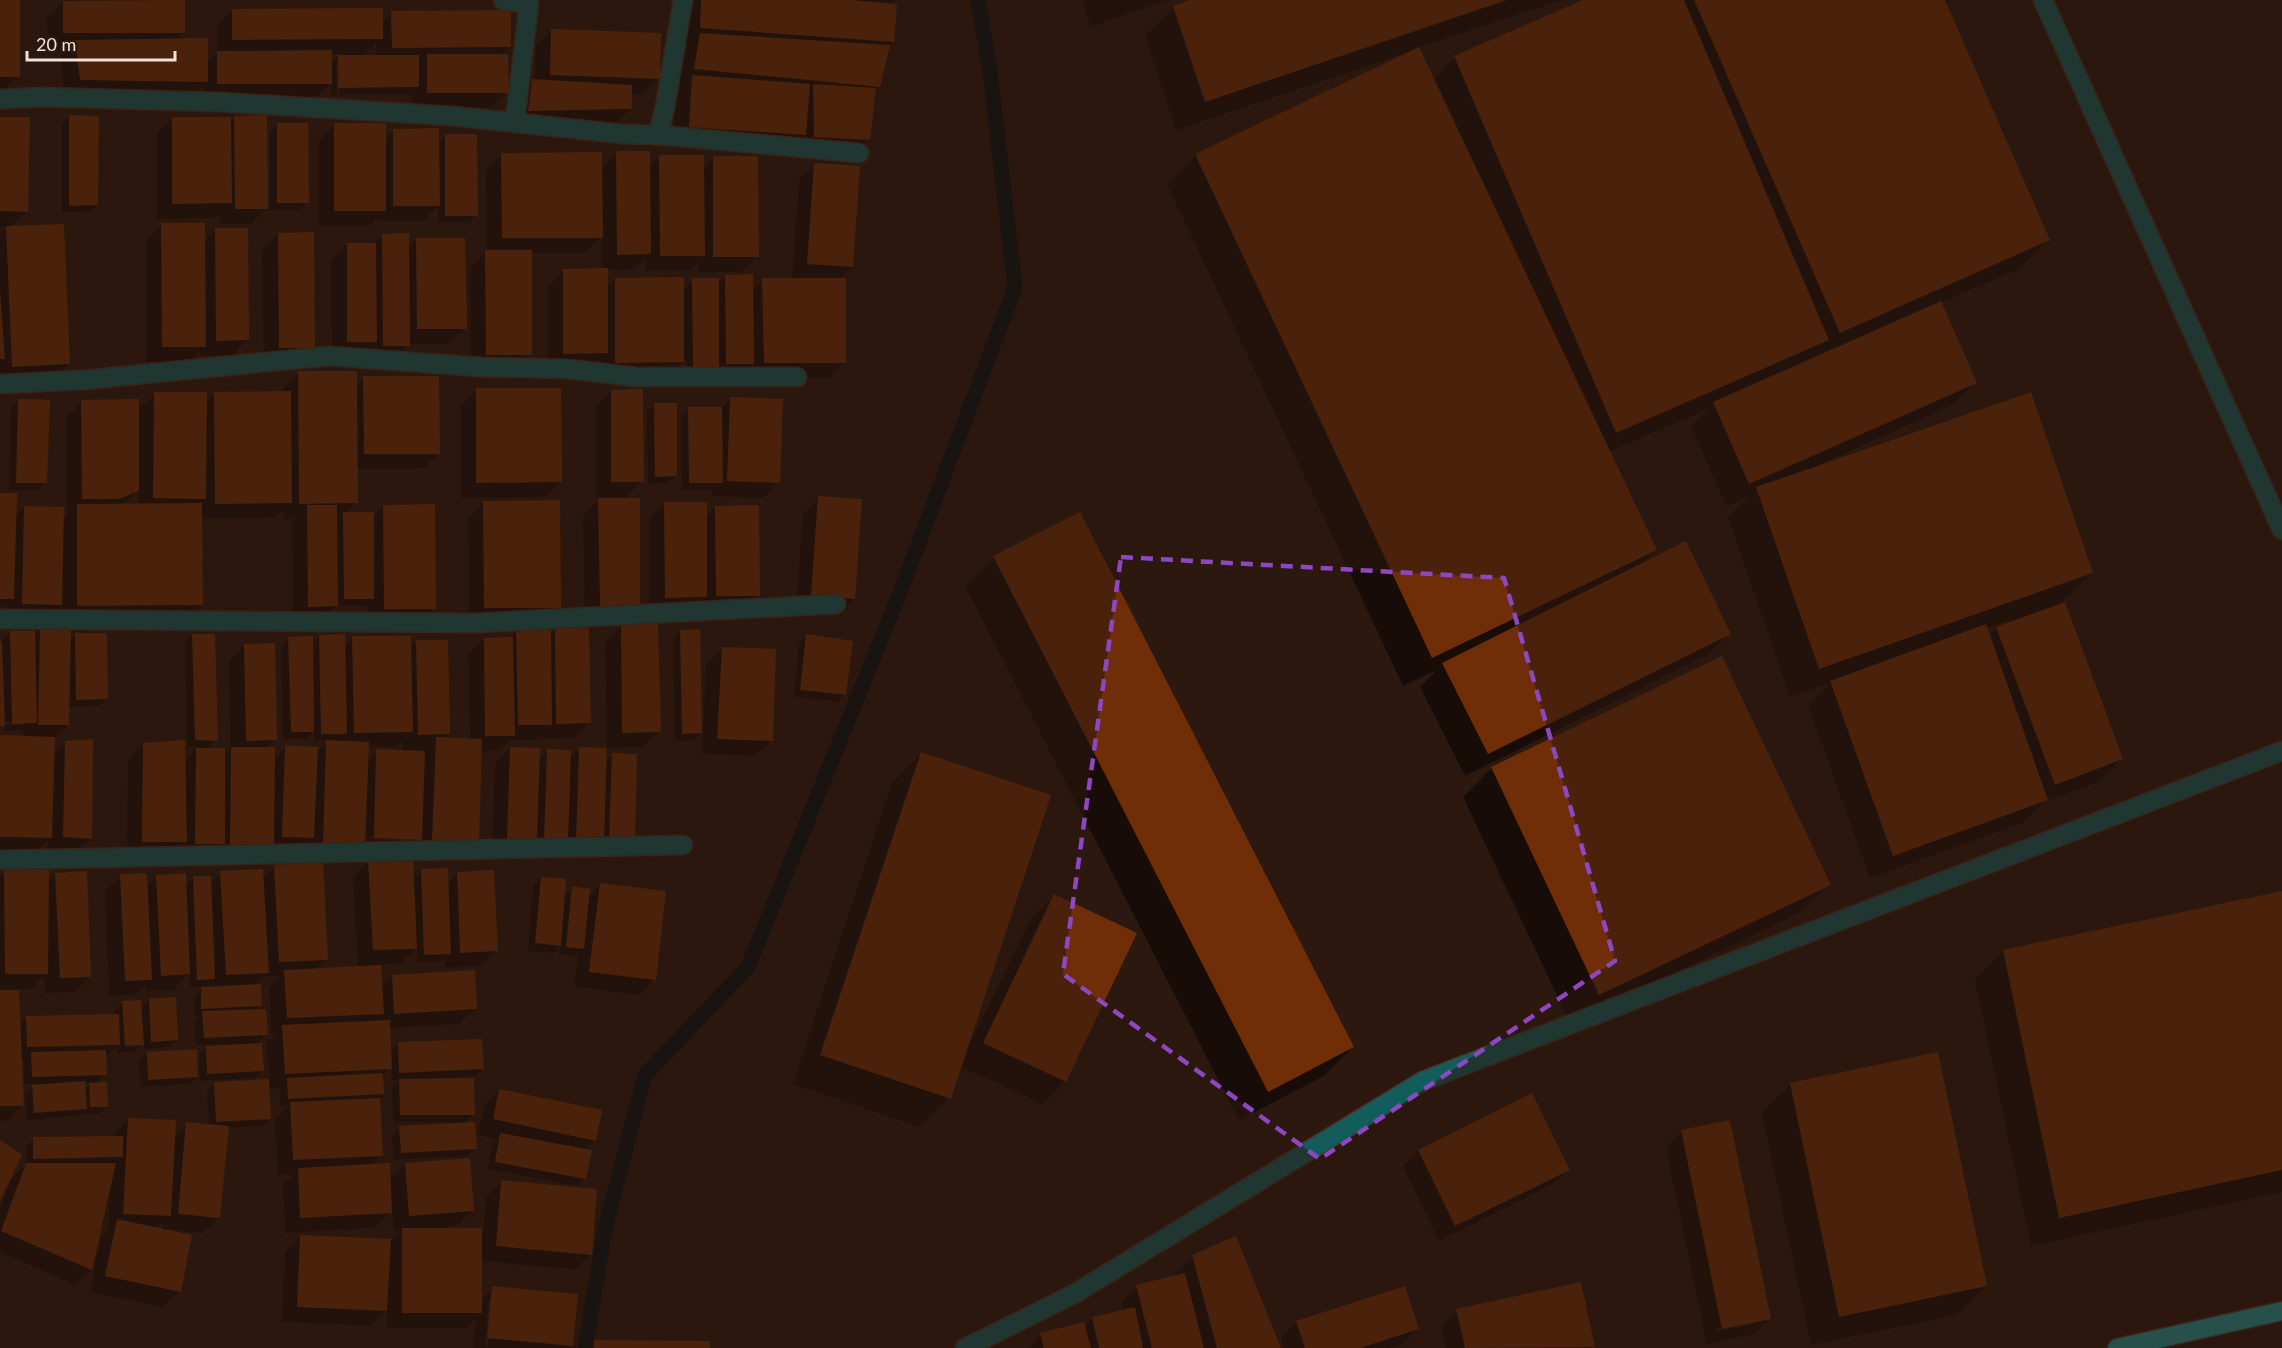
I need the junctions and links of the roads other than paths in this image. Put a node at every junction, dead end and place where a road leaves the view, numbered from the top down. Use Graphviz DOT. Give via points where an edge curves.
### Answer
graph roads {
  1 [pos="503,0"];
  2 [pos="683,0"];
  3 [pos="2043,0"];
  4 [pos="0,99"];
  5 [pos="515,121"];
  6 [pos="658,135"];
  7 [pos="859,153"];
  8 [pos="797,377"];
  9 [pos="0,384"];
  10 [pos="2282,530"];
  11 [pos="836,604"];
  12 [pos="0,619"];
  13 [pos="2282,751"];
  14 [pos="683,845"];
  15 [pos="0,860"];
  16 [pos="2282,1311"];
  17 [pos="965,1348"];
  18 [pos="2117,1348"];
  1 -- 5 [label="street" via="529,4"];
  2 -- 6 [label="street"];
  3 -- 10 [label="street"];
  4 -- 5 [label="street" via="219,102"];
  5 -- 6 [label="street"];
  6 -- 7 [label="street"];
  8 -- 9 [label="street" via="637,377 568,369 329,356 83,380"];
  11 -- 12 [label="street" via="475,623"];
  13 -- 17 [label="street" via="1423,1081 1074,1294"];
  14 -- 15 [label="street"];
  16 -- 18 [label="main road"];
}
